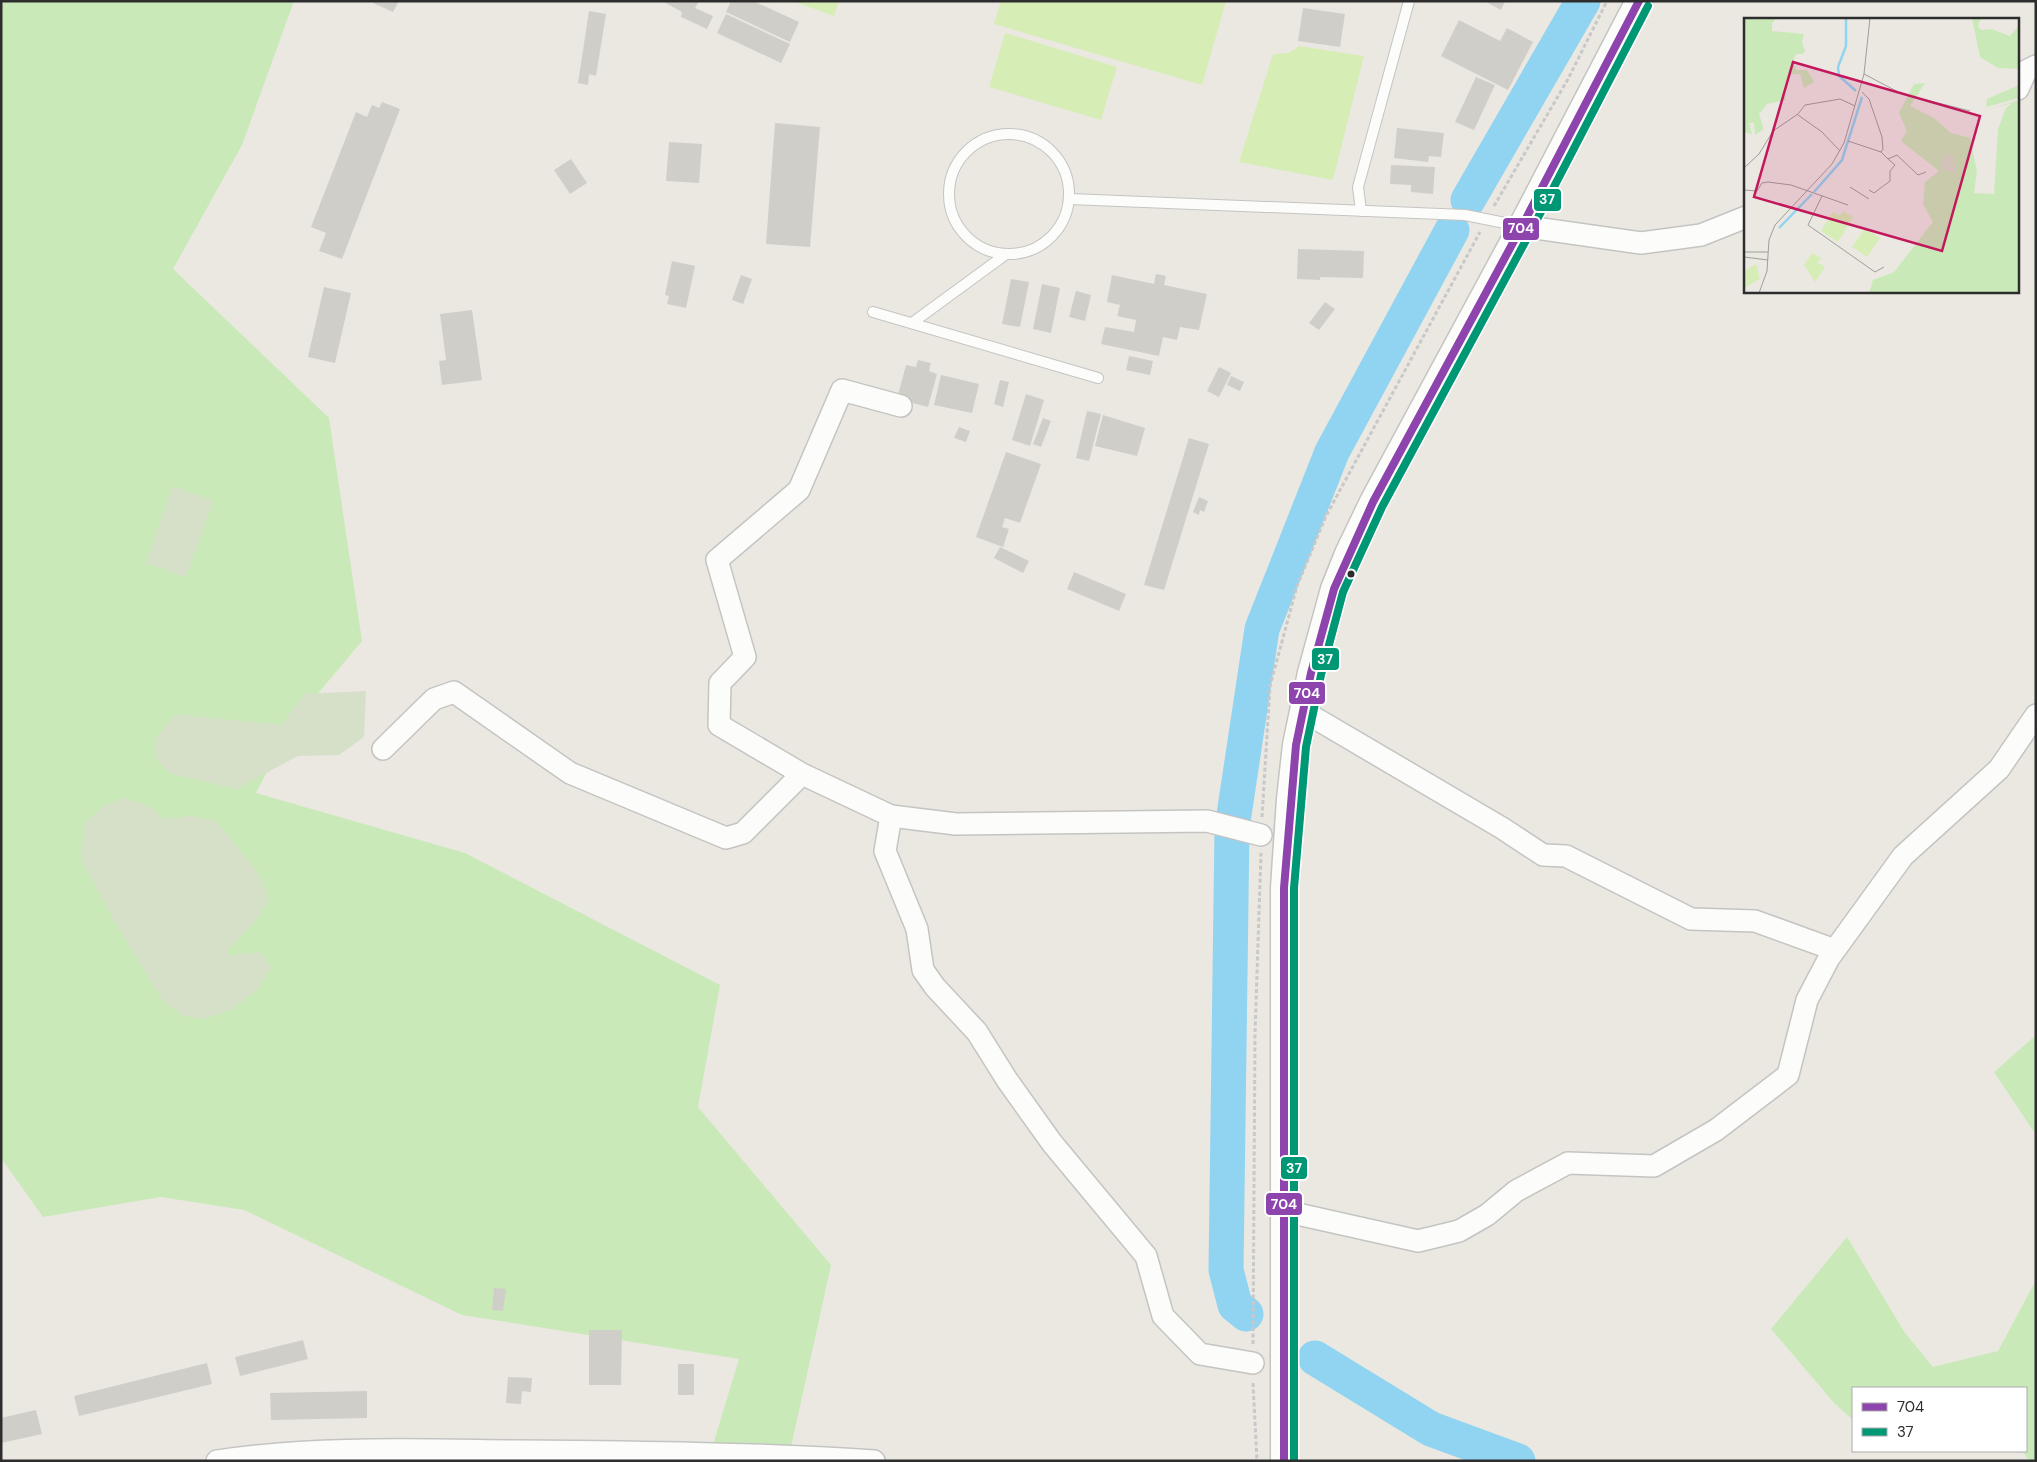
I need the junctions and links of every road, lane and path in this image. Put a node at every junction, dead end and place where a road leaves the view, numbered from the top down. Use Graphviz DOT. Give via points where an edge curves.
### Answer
graph roads {
  1 [pos="1409,1"];
  2 [pos="1639,1"];
  3 [pos="2036,66"];
  4 [pos="2020,85"];
  5 [pos="1070,200"];
  6 [pos="1361,211"];
  7 [pos="1744,218"];
  8 [pos="1522,226"];
  9 [pos="1005,255"];
  10 [pos="873,312"];
  11 [pos="912,323"];
  12 [pos="1098,378"];
  13 [pos="901,406"];
  14 [pos="1303,710"];
  15 [pos="2036,714"];
  16 [pos="383,749"];
  17 [pos="802,774"];
  18 [pos="891,816"];
  19 [pos="1260,834"];
  20 [pos="1835,950"];
  21 [pos="1284,1211"];
  22 [pos="1253,1363"];
  23 [pos="651,1457"];
  24 [pos="217,1461"];
  25 [pos="874,1461"];
  26 [pos="1284,1461"];
  1 -- 6 [label="lane" via="1358,187"];
  2 -- 8 [label="street"];
  3 -- 4 [label="street" via="2026,72"];
  5 -- 6 [label="lane"];
  5 -- 9 [label="lane" via="1065,219 1054,236 1023,254"];
  5 -- 9 [label="lane" via="1068,179 1060,161 1041,143 1029,137 1009,134 989,137 972,147 958,162 951,178 948,196 951,213 960,230 972,242 988,251"];
  6 -- 8 [label="lane" via="1465,215"];
  7 -- 8 [label="street" via="1701,235 1640,243"];
  8 -- 14 [label="street" via="1348,554 1334,589"];
  9 -- 11 [label="lane"];
  10 -- 11 [label="lane"];
  11 -- 12 [label="lane"];
  13 -- 17 [label="street" via="842,390 800,490 717,560 745,657 720,684 719,725"];
  14 -- 20 [label="street" via="1543,855 1566,856 1691,919 1755,921"];
  14 -- 21 [label="street" via="1290,791 1284,888"];
  15 -- 20 [label="street" via="1999,769 1903,856"];
  16 -- 17 [label="street" via="434,698 454,692 570,773 726,838 743,833"];
  17 -- 18 [label="street"];
  18 -- 19 [label="street" via="956,824 1208,821"];
  18 -- 22 [label="street" via="885,851 917,929 923,970 977,1032 1052,1143 1146,1256 1164,1316 1200,1354"];
  20 -- 21 [label="street" via="1807,1000 1788,1075 1716,1130 1654,1166 1568,1163 1516,1192 1459,1232 1418,1241"];
  21 -- 26 [label="street"];
  23 -- 24 [label="street" via="346,1451 246,1456"];
  23 -- 25 [label="street" via="732,1452"];
}
